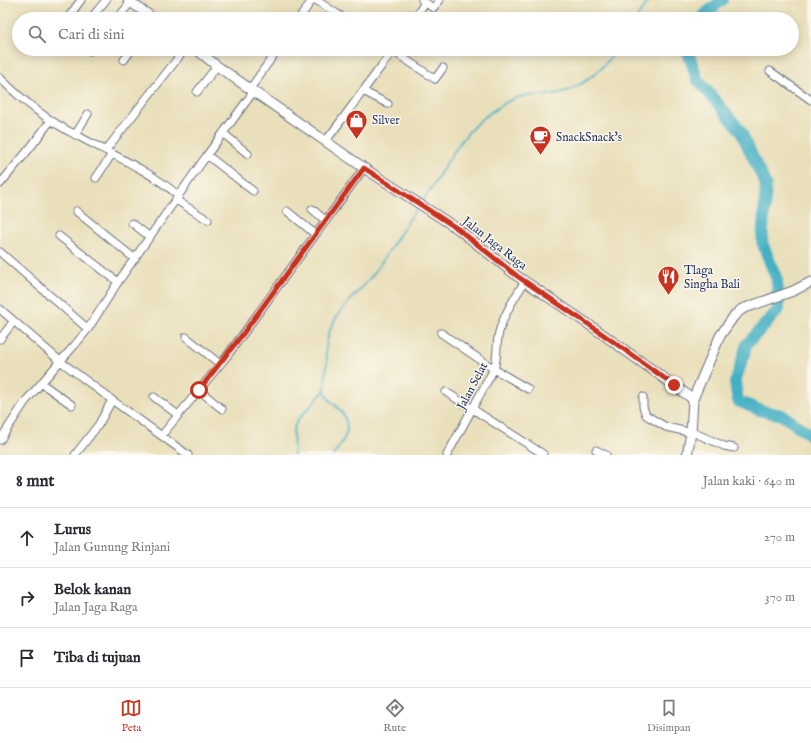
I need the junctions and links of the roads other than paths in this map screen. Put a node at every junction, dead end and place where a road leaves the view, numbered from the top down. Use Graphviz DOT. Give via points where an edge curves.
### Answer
graph roads {
  1 [pos="81,0"];
  2 [pos="106,0"];
  3 [pos="312,0"];
  4 [pos="316,0"];
  5 [pos="440,0"];
  6 [pos="130,1"];
  7 [pos="423,1"];
  8 [pos="72,12"];
  9 [pos="96,12"];
  10 [pos="122,12"];
  11 [pos="145,12"];
  12 [pos="304,12"];
  13 [pos="334,12"];
  14 [pos="418,12"];
  15 [pos="127,56"];
  16 [pos="180,56"];
  17 [pos="205,56"];
  18 [pos="272,56"];
  19 [pos="388,56"];
  20 [pos="401,56"];
  21 [pos="124,60"];
  22 [pos="217,66"];
  23 [pos="443,68"];
  24 [pos="770,71"];
  25 [pos="0,80"];
  26 [pos="252,90"];
  27 [pos="363,91"];
  28 [pos="197,92"];
  29 [pos="811,100"];
  30 [pos="388,104"];
  31 [pos="88,114"];
  32 [pos="51,120"];
  33 [pos="223,133"];
  34 [pos="75,135"];
  35 [pos="326,141"];
  36 [pos="109,152"];
  37 [pos="248,154"];
  38 [pos="207,155"];
  39 [pos="364,168"];
  40 [pos="96,178"];
  41 [pos="0,184"];
  42 [pos="253,191"];
  43 [pos="178,198"];
  44 [pos="312,209"];
  45 [pos="76,210"];
  46 [pos="287,211"];
  47 [pos="208,220"];
  48 [pos="326,220"];
  49 [pos="132,223"];
  50 [pos="315,234"];
  51 [pos="59,236"];
  52 [pos="150,237"];
  53 [pos="0,252"];
  54 [pos="135,259"];
  55 [pos="524,281"];
  56 [pos="118,282"];
  57 [pos="811,282"];
  58 [pos="0,309"];
  59 [pos="14,321"];
  60 [pos="88,329"];
  61 [pos="441,333"];
  62 [pos="186,337"];
  63 [pos="0,339"];
  64 [pos="60,361"];
  65 [pos="220,364"];
  66 [pos="494,369"];
  67 [pos="41,383"];
  68 [pos="528,389"];
  69 [pos="199,390"];
  70 [pos="446,392"];
  71 [pos="154,397"];
  72 [pos="643,397"];
  73 [pos="693,398"];
  74 [pos="112,400"];
  75 [pos="72,405"];
  76 [pos="222,409"];
  77 [pos="473,409"];
  78 [pos="178,415"];
  79 [pos="3,430"];
  80 [pos="691,433"];
  81 [pos="162,435"];
  82 [pos="0,440"];
  83 [pos="734,448"];
  84 [pos="596,450"];
  85 [pos="542,454"];
  86 [pos="75,455"];
  87 [pos="188,455"];
  88 [pos="447,455"];
  89 [pos="606,455"];
  90 [pos="687,455"];
  1 -- 8 [label="street"];
  2 -- 9 [label="street"];
  3 -- 12 [label="street"];
  4 -- 13 [label="street"];
  5 -- 7 [label="street" via="433,8"];
  6 -- 10 [label="street"];
  6 -- 11 [label="street"];
  7 -- 14 [label="street"];
  15 -- 21 [label="street"];
  16 -- 36 [label="street"];
  17 -- 22 [label="street, Jalan Jaga Raga"];
  18 -- 26 [label="street"];
  19 -- 27 [label="street"];
  20 -- 23 [label="street" via="435,79"];
  22 -- 26 [label="street, Jalan Jaga Raga"];
  22 -- 28 [label="street"];
  24 -- 29 [label="street"];
  25 -- 32 [label="street"];
  26 -- 33 [label="street"];
  26 -- 35 [label="street, Jalan Jaga Raga"];
  27 -- 30 [label="street"];
  27 -- 35 [label="street"];
  31 -- 34 [label="street"];
  32 -- 34 [label="street"];
  32 -- 41 [label="street"];
  33 -- 37 [label="street"];
  33 -- 38 [label="street"];
  34 -- 36 [label="street"];
  35 -- 39 [label="street, Jalan Jaga Raga"];
  36 -- 40 [label="street"];
  36 -- 43 [label="street" via="161,182"];
  38 -- 42 [label="street"];
  38 -- 43 [label="street"];
  39 -- 48 [label="street"];
  39 -- 55 [label="street, Jalan Jaga Raga" via="458,229"];
  43 -- 47 [label="street"];
  43 -- 52 [label="street"];
  44 -- 48 [label="street"];
  45 -- 54 [label="street"];
  46 -- 50 [label="street"];
  48 -- 50 [label="street"];
  49 -- 52 [label="street"];
  50 -- 65 [label="street"];
  51 -- 56 [label="street"];
  52 -- 54 [label="street"];
  53 -- 60 [label="street"];
  54 -- 56 [label="street"];
  55 -- 66 [label="street, Jalan Selat" via="499,332"];
  55 -- 73 [label="street, Jalan Jaga Raga"];
  56 -- 60 [label="street"];
  57 -- 73 [label="street" via="742,309 734,316 720,336"];
  58 -- 59 [label="street"];
  59 -- 63 [label="street"];
  59 -- 64 [label="street"];
  60 -- 64 [label="street"];
  61 -- 66 [label="street"];
  62 -- 65 [label="street"];
  64 -- 67 [label="street"];
  64 -- 74 [label="street"];
  65 -- 69 [label="street"];
  66 -- 68 [label="street"];
  66 -- 77 [label="street, Jalan Selat"];
  67 -- 75 [label="street"];
  67 -- 79 [label="street"];
  69 -- 76 [label="street"];
  69 -- 78 [label="street"];
  70 -- 77 [label="street"];
  71 -- 78 [label="street"];
  72 -- 80 [label="street" via="646,415 666,427"];
  73 -- 80 [label="street"];
  74 -- 81 [label="street"];
  74 -- 86 [label="street" via="99,424"];
  77 -- 85 [label="street"];
  77 -- 88 [label="street, Jalan Selat"];
  78 -- 81 [label="street"];
  79 -- 82 [label="street"];
  80 -- 83 [label="street"];
  80 -- 90 [label="street"];
  81 -- 87 [label="street"];
  84 -- 89 [label="street"];
}
